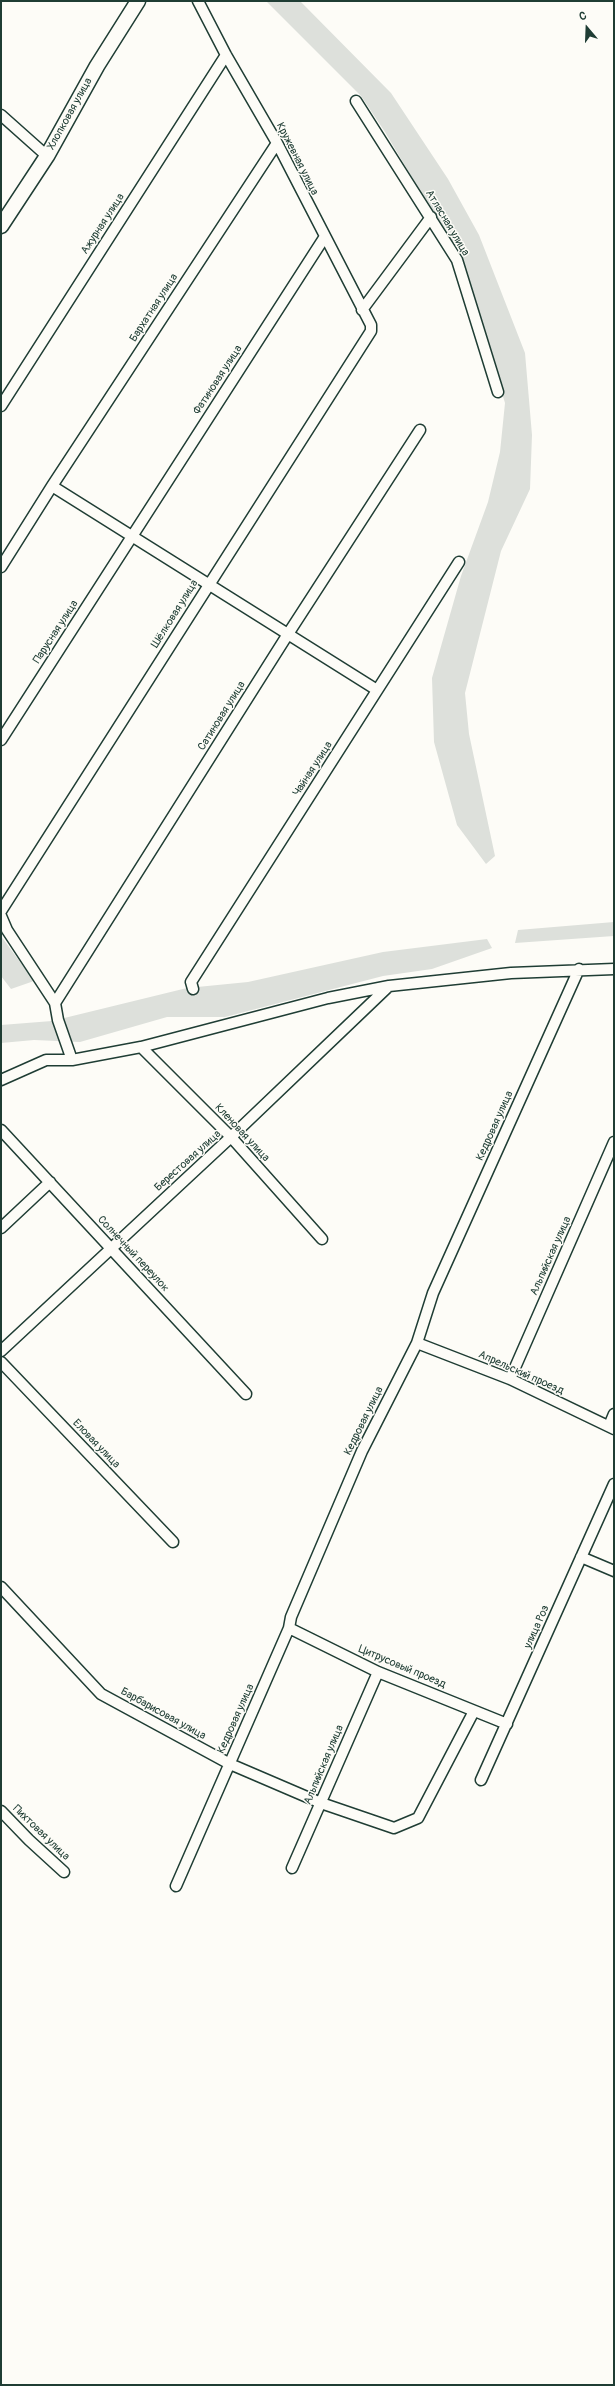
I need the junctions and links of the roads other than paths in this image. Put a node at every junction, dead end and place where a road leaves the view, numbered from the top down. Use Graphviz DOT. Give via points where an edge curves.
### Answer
graph roads {
  1 [pos="138,1"];
  2 [pos="198,1"];
  3 [pos="226,55"];
  4 [pos="356,101"];
  5 [pos="1,116"];
  6 [pos="277,143"];
  7 [pos="47,156"];
  8 [pos="431,217"];
  9 [pos="1,226"];
  10 [pos="324,238"];
  11 [pos="362,310"];
  12 [pos="371,331"];
  13 [pos="498,392"];
  14 [pos="1,406"];
  15 [pos="420,430"];
  16 [pos="52,486"];
  17 [pos="132,536"];
  18 [pos="459,562"];
  19 [pos="1,567"];
  20 [pos="208,584"];
  21 [pos="288,634"];
  22 [pos="377,690"];
  23 [pos="1,740"];
  24 [pos="1,910"];
  25 [pos="1,916"];
  26 [pos="579,969"];
  27 [pos="614,969"];
  28 [pos="389,986"];
  29 [pos="193,989"];
  30 [pos="55,1003"];
  31 [pos="141,1047"];
  32 [pos="72,1060"];
  33 [pos="1,1080"];
  34 [pos="1,1130"];
  35 [pos="231,1137"];
  36 [pos="614,1142"];
  37 [pos="50,1182"];
  38 [pos="1,1228"];
  39 [pos="322,1239"];
  40 [pos="111,1247"];
  41 [pos="417,1343"];
  42 [pos="1,1351"];
  43 [pos="1,1362"];
  44 [pos="510,1379"];
  45 [pos="246,1394"];
  46 [pos="614,1414"];
  47 [pos="611,1427"];
  48 [pos="614,1484"];
  49 [pos="174,1542"];
  50 [pos="581,1557"];
  51 [pos="614,1571"];
  52 [pos="1,1587"];
  53 [pos="289,1628"];
  54 [pos="378,1672"];
  55 [pos="474,1711"];
  56 [pos="507,1724"];
  57 [pos="230,1764"];
  58 [pos="481,1780"];
  59 [pos="321,1803"];
  60 [pos="1,1811"];
  61 [pos="292,1868"];
  62 [pos="64,1872"];
  63 [pos="176,1886"];
  1 -- 7 [label="street, Хлопковая улица" via="97,66"];
  2 -- 3 [label="street, Кружевная улица"];
  3 -- 6 [label="street, Кружевная улица"];
  3 -- 14 [label="street, Ажурная улица"];
  4 -- 8 [label="street, Атласная улица"];
  5 -- 7 [label="street"];
  6 -- 10 [label="street, Кружевная улица"];
  6 -- 16 [label="street, Бархатная улица"];
  7 -- 9 [label="street, Хлопковая улица"];
  8 -- 11 [label="street"];
  8 -- 13 [label="street, Атласная улица" via="457,260"];
  10 -- 11 [label="street, Кружевная улица"];
  10 -- 17 [label="street, Фатиновая улица"];
  11 -- 12 [label="street, Кружевная улица"];
  12 -- 20 [label="street, Шёлковая улица"];
  15 -- 21 [label="street, Сатиновая улица"];
  16 -- 17 [label="street"];
  16 -- 19 [label="street, Бархатная улица"];
  17 -- 20 [label="street"];
  17 -- 23 [label="street, Парусная улица"];
  18 -- 22 [label="street, Чайная улица"];
  20 -- 21 [label="street"];
  20 -- 24 [label="street, Шёлковая улица"];
  21 -- 22 [label="street"];
  21 -- 30 [label="street, Сатиновая улица"];
  22 -- 29 [label="street, Чайная улица" via="191,982"];
  25 -- 30 [label="street" via="6,930"];
  26 -- 27 [label="street"];
  26 -- 28 [label="street"];
  26 -- 41 [label="street, Кедровая улица" via="433,1293"];
  28 -- 31 [label="street" via="328,998"];
  28 -- 35 [label="street, Берестовая улица"];
  30 -- 32 [label="street"];
  31 -- 32 [label="street"];
  31 -- 35 [label="street, Кленовая улица"];
  32 -- 33 [label="street" via="46,1060"];
  34 -- 37 [label="street, Солнечный переулок"];
  35 -- 39 [label="street, Кленовая улица"];
  35 -- 40 [label="street, Берестовая улица"];
  36 -- 44 [label="street, Альпийская улица"];
  37 -- 38 [label="street"];
  37 -- 40 [label="street, Солнечный переулок"];
  40 -- 42 [label="street, Берестовая улица"];
  40 -- 45 [label="street, Солнечный переулок"];
  41 -- 44 [label="street, Апрельский проезд"];
  41 -- 53 [label="street, Кедровая улица" via="362,1451 291,1617"];
  43 -- 49 [label="street, Еловая улица"];
  44 -- 47 [label="street, Апрельский проезд"];
  46 -- 47 [label="street"];
  48 -- 50 [label="street, улица Роз"];
  50 -- 51 [label="street"];
  50 -- 56 [label="street, улица Роз"];
  52 -- 57 [label="street, Барбарисовая улица" via="101,1694"];
  53 -- 54 [label="street, Цитрусовый проезд"];
  53 -- 57 [label="street, Кедровая улица"];
  54 -- 55 [label="street, Цитрусовый проезд"];
  54 -- 59 [label="street, Альпийская улица"];
  55 -- 56 [label="street, Цитрусовый проезд"];
  55 -- 59 [label="street, Барбарисовая улица" via="418,1818 394,1828"];
  56 -- 58 [label="street, улица Роз"];
  57 -- 59 [label="street, Барбарисовая улица"];
  57 -- 63 [label="street, Кедровая улица"];
  59 -- 61 [label="street, Альпийская улица"];
  60 -- 62 [label="street, Пихтовая улица"];
}
